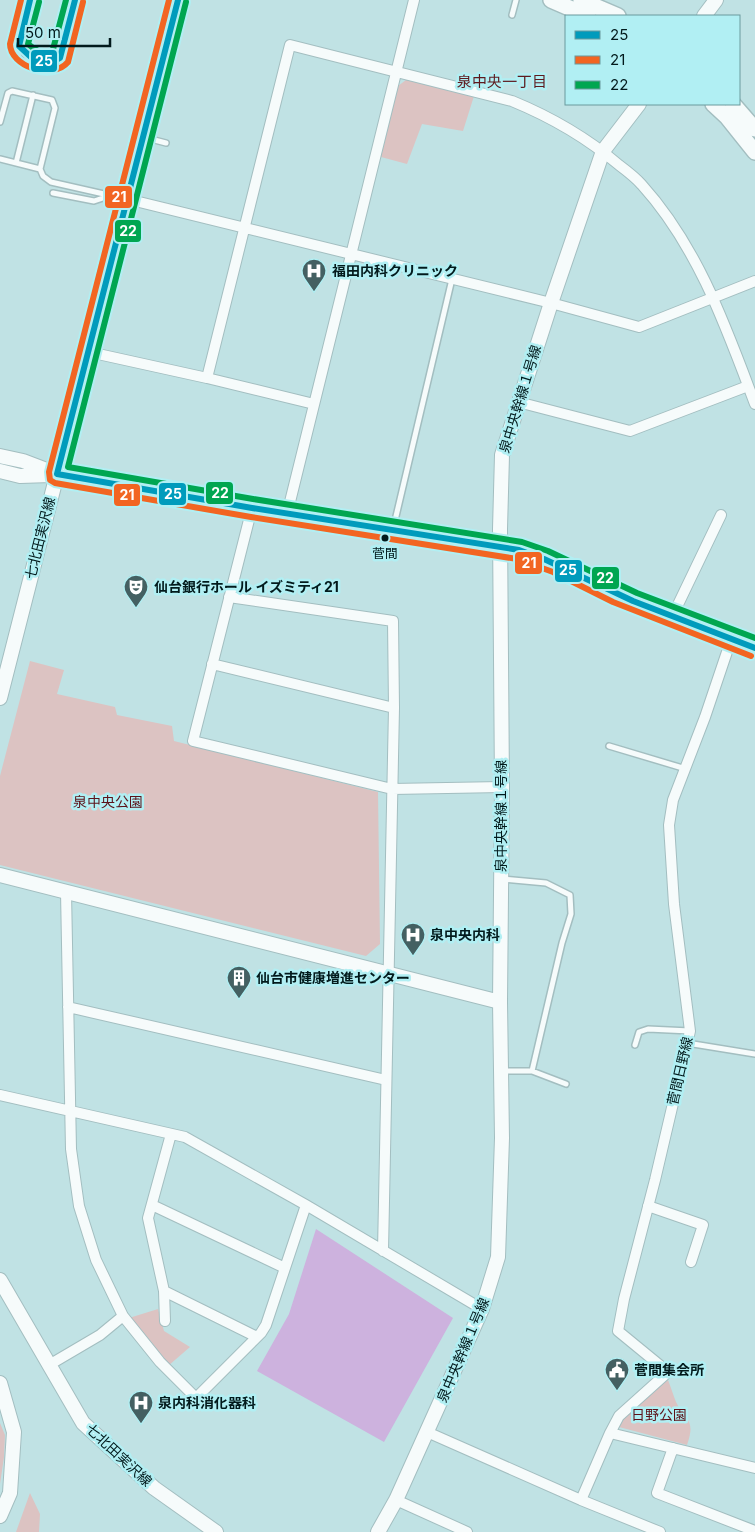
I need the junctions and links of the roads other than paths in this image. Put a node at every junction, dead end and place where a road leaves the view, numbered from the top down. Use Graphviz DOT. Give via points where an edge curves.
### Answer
graph roads {
  1 [pos="75,0"];
  2 [pos="178,0"];
  3 [pos="414,0"];
  4 [pos="516,0"];
  5 [pos="551,0"];
  6 [pos="581,0"];
  7 [pos="716,0"];
  8 [pos="512,15"];
  9 [pos="586,15"];
  10 [pos="616,15"];
  11 [pos="705,15"];
  12 [pos="69,25"];
  13 [pos="24,54"];
  14 [pos="61,56"];
  15 [pos="397,72"];
  16 [pos="33,95"];
  17 [pos="638,105"];
  18 [pos="714,105"];
  19 [pos="733,105"];
  20 [pos="0,122"];
  21 [pos="755,129"];
  22 [pos="142,137"];
  23 [pos="166,143"];
  24 [pos="603,151"];
  25 [pos="755,152"];
  26 [pos="0,159"];
  27 [pos="16,163"];
  28 [pos="40,169"];
  29 [pos="53,193"];
  30 [pos="110,196"];
  31 [pos="127,199"];
  32 [pos="245,229"];
  33 [pos="351,254"];
  34 [pos="452,279"];
  35 [pos="755,281"];
  36 [pos="714,298"];
  37 [pos="551,303"];
  38 [pos="90,352"];
  39 [pos="207,378"];
  40 [pos="748,386"];
  41 [pos="518,402"];
  42 [pos="314,404"];
  43 [pos="755,404"];
  44 [pos="0,456"];
  45 [pos="0,471"];
  46 [pos="56,474"];
  47 [pos="252,508"];
  48 [pos="287,514"];
  49 [pos="721,516"];
  50 [pos="393,530"];
  51 [pos="500,546"];
  52 [pos="229,596"];
  53 [pos="673,615"];
  54 [pos="732,637"];
  55 [pos="755,648"];
  56 [pos="212,664"];
  57 [pos="0,698"];
  58 [pos="394,708"];
  59 [pos="610,746"];
  60 [pos="686,769"];
  61 [pos="502,787"];
  62 [pos="392,789"];
  63 [pos="0,875"];
  64 [pos="501,878"];
  65 [pos="66,892"];
  66 [pos="388,973"];
  67 [pos="500,1002"];
  68 [pos="68,1007"];
  69 [pos="690,1031"];
  70 [pos="687,1043"];
  71 [pos="635,1045"];
  72 [pos="755,1054"];
  73 [pos="502,1071"];
  74 [pos="532,1071"];
  75 [pos="386,1080"];
  76 [pos="566,1084"];
  77 [pos="0,1095"];
  78 [pos="70,1111"];
  79 [pos="171,1134"];
  80 [pos="152,1205"];
  81 [pos="306,1205"];
  82 [pos="648,1206"];
  83 [pos="383,1251"];
  84 [pos="691,1262"];
  85 [pos="285,1268"];
  86 [pos="0,1280"];
  87 [pos="164,1291"];
  88 [pos="482,1309"];
  89 [pos="123,1316"];
  90 [pos="165,1321"];
  91 [pos="257,1336"];
  92 [pos="49,1365"];
  93 [pos="0,1384"];
  94 [pos="427,1432"];
  95 [pos="610,1433"];
  96 [pos="674,1448"];
  97 [pos="755,1468"];
  98 [pos="396,1500"];
  99 [pos="581,1500"];
  100 [pos="0,1516"];
  101 [pos="755,1531"];
  102 [pos="216,1532"];
  103 [pos="378,1532"];
  104 [pos="467,1532"];
  105 [pos="660,1532"];
  1 -- 12 [label="lane"];
  2 -- 22 [label="street, 七北田実沢線"];
  3 -- 15 [label="street"];
  4 -- 8 [label="lane"];
  5 -- 9 [label="main road"];
  6 -- 10 [label="main road"];
  7 -- 11 [label="street"];
  13 -- 14 [label="lane" via="52,64"];
  15 -- 24 [label="street" via="512,101 542,113"];
  15 -- 32 [label="street" via="290,45"];
  15 -- 33 [label="street"];
  16 -- 20 [label="lane" via="16,91 8,93"];
  16 -- 27 [label="lane"];
  16 -- 28 [label="lane" via="52,100 55,108"];
  17 -- 24 [label="street, 泉中央幹線１号線"];
  18 -- 25 [label="main road"];
  19 -- 21 [label="main road"];
  22 -- 23 [label="lane"];
  22 -- 31 [label="street, 七北田実沢線"];
  24 -- 36 [label="street" via="641,184 670,221"];
  24 -- 37 [label="street, 泉中央幹線１号線"];
  26 -- 27 [label="lane"];
  27 -- 28 [label="lane"];
  28 -- 30 [label="lane" via="51,182"];
  29 -- 30 [label="lane" via="94,201"];
  30 -- 31 [label="lane"];
  31 -- 32 [label="street"];
  31 -- 38 [label="street, 七北田実沢線"];
  32 -- 33 [label="street"];
  32 -- 39 [label="street"];
  33 -- 34 [label="street"];
  33 -- 42 [label="street"];
  34 -- 37 [label="street"];
  34 -- 50 [label="lane"];
  35 -- 36 [label="street"];
  36 -- 37 [label="street" via="639,327"];
  36 -- 40 [label="street"];
  37 -- 41 [label="street, 泉中央幹線１号線"];
  38 -- 39 [label="street"];
  38 -- 46 [label="street, 七北田実沢線"];
  39 -- 42 [label="street"];
  40 -- 41 [label="street" via="630,431"];
  40 -- 43 [label="street"];
  41 -- 51 [label="street, 泉中央幹線１号線" via="502,455"];
  42 -- 48 [label="street"];
  44 -- 46 [label="street" via="24,461"];
  45 -- 46 [label="street" via="20,476"];
  46 -- 47 [label="street"];
  46 -- 57 [label="street, 七北田実沢線"];
  47 -- 48 [label="street"];
  47 -- 52 [label="street"];
  48 -- 50 [label="street"];
  49 -- 53 [label="street"];
  50 -- 51 [label="street"];
  51 -- 53 [label="street" via="538,555 610,591"];
  51 -- 61 [label="street, 泉中央幹線１号線"];
  52 -- 56 [label="street"];
  52 -- 58 [label="street" via="393,621"];
  53 -- 54 [label="street"];
  54 -- 55 [label="street"];
  54 -- 60 [label="street, 菅間日野線"];
  56 -- 58 [label="street"];
  56 -- 62 [label="street" via="192,741"];
  58 -- 62 [label="street"];
  59 -- 60 [label="lane"];
  60 -- 69 [label="street, 菅間日野線" via="673,800 669,825 674,904"];
  61 -- 62 [label="street"];
  61 -- 64 [label="street, 泉中央幹線１号線"];
  62 -- 66 [label="street"];
  63 -- 65 [label="street"];
  64 -- 67 [label="street, 泉中央幹線１号線"];
  64 -- 74 [label="lane" via="546,883 570,895 571,914"];
  65 -- 66 [label="street"];
  65 -- 68 [label="street"];
  66 -- 67 [label="street"];
  66 -- 75 [label="street"];
  67 -- 73 [label="street, 泉中央幹線１号線"];
  68 -- 75 [label="street"];
  68 -- 78 [label="street"];
  69 -- 70 [label="street, 菅間日野線"];
  69 -- 71 [label="lane" via="648,1029 639,1032"];
  70 -- 72 [label="lane"];
  70 -- 82 [label="street, 菅間日野線"];
  73 -- 74 [label="lane"];
  73 -- 88 [label="street, 泉中央幹線１号線" via="498,1257"];
  74 -- 76 [label="lane"];
  75 -- 83 [label="street"];
  77 -- 78 [label="street"];
  78 -- 79 [label="street"];
  78 -- 89 [label="street" via="71,1149 79,1206 96,1260"];
  79 -- 80 [label="street"];
  79 -- 81 [label="street" via="185,1137"];
  80 -- 85 [label="street"];
  80 -- 87 [label="street" via="148,1218"];
  81 -- 83 [label="street"];
  81 -- 85 [label="street"];
  82 -- 84 [label="street" via="703,1225"];
  82 -- 95 [label="street, 菅間日野線" via="618,1331 668,1372 619,1416"];
  83 -- 88 [label="street"];
  85 -- 91 [label="street" via="266,1325"];
  86 -- 92 [label="street, 七北田実沢線"];
  87 -- 90 [label="street"];
  87 -- 91 [label="street"];
  88 -- 94 [label="street, 泉中央幹線１号線"];
  89 -- 91 [label="street" via="160,1362 196,1398"];
  89 -- 92 [label="street" via="100,1335"];
  92 -- 102 [label="street, 七北田実沢線" via="83,1423 154,1488"];
  93 -- 100 [label="street" via="14,1432 10,1493"];
  94 -- 98 [label="street, 泉中央幹線１号線"];
  94 -- 99 [label="street"];
  95 -- 96 [label="street"];
  95 -- 99 [label="street"];
  96 -- 97 [label="street"];
  96 -- 101 [label="street" via="657,1493"];
  98 -- 103 [label="street, 泉中央幹線１号線"];
  98 -- 104 [label="street"];
  99 -- 105 [label="street"];
}
